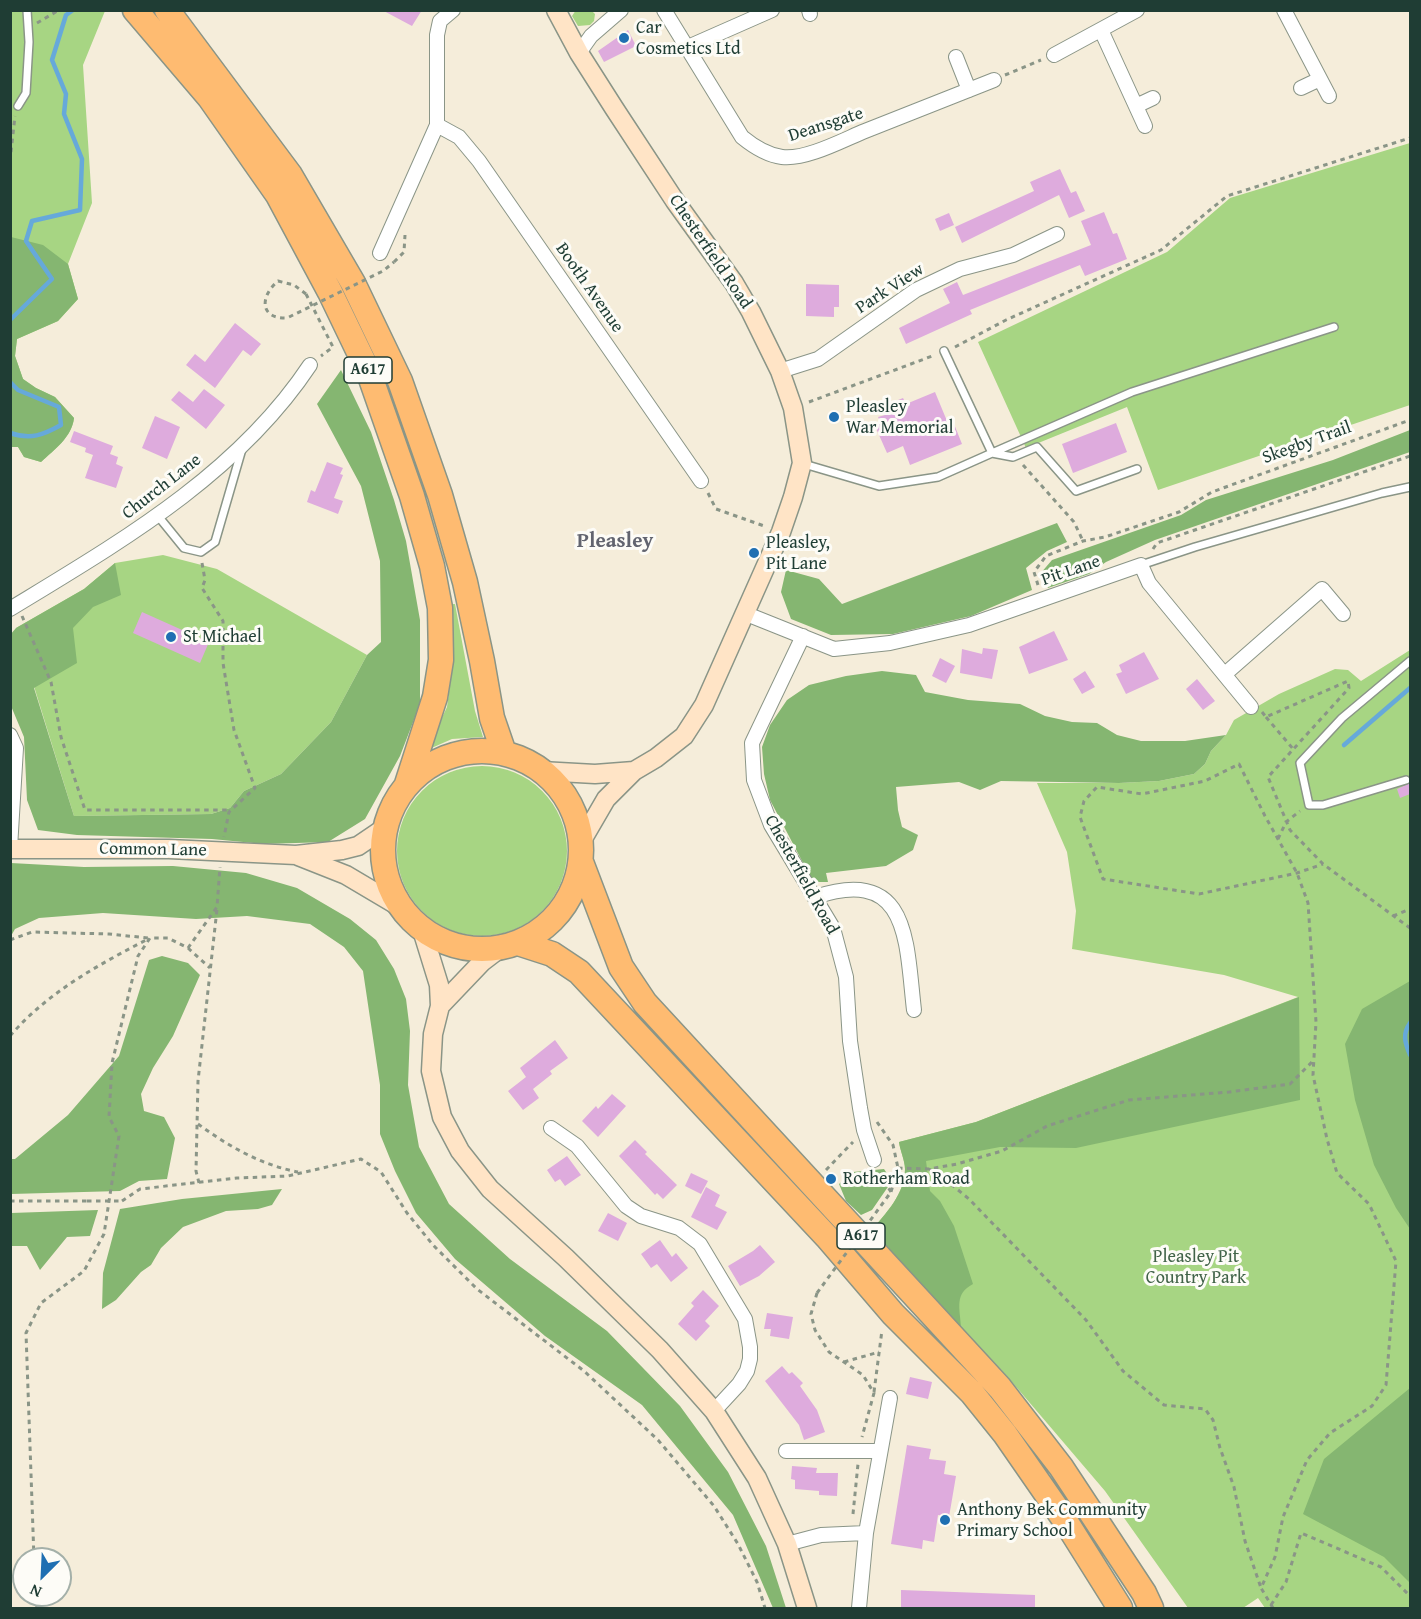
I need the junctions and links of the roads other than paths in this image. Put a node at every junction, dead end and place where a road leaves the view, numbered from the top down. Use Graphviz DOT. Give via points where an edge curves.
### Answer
graph roads {
  1 [pos="27,10"];
  2 [pos="135,10"];
  3 [pos="167,10"];
  4 [pos="556,10"];
  5 [pos="621,10"];
  6 [pos="664,10"];
  7 [pos="772,10"];
  8 [pos="1137,10"];
  9 [pos="1284,10"];
  10 [pos="449,12"];
  11 [pos="1101,30"];
  12 [pos="688,47"];
  13 [pos="579,53"];
  14 [pos="1054,55"];
  15 [pos="956,57"];
  16 [pos="1320,79"];
  17 [pos="994,80"];
  18 [pos="1301,88"];
  19 [pos="969,90"];
  20 [pos="1329,96"];
  21 [pos="1153,98"];
  22 [pos="18,106"];
  23 [pos="1136,106"];
  24 [pos="437,125"];
  25 [pos="1145,126"];
  26 [pos="1034,228"];
  27 [pos="1057,234"];
  28 [pos="1041,242"];
  29 [pos="380,253"];
  30 [pos="1334,327"];
  31 [pos="944,351"];
  32 [pos="310,365"];
  33 [pos="780,371"];
  34 [pos="242,446"];
  35 [pos="992,453"];
  36 [pos="802,464"];
  37 [pos="1137,469"];
  38 [pos="701,481"];
  39 [pos="1410,487"];
  40 [pos="158,516"];
  41 [pos="1141,565"];
  42 [pos="14,607"];
  43 [pos="744,613"];
  44 [pos="1343,614"];
  45 [pos="803,636"];
  46 [pos="1410,661"];
  47 [pos="1225,674"];
  48 [pos="1251,707"];
  49 [pos="10,735"];
  50 [pos="504,753"];
  51 [pos="541,771"];
  52 [pos="634,771"];
  53 [pos="1406,780"];
  54 [pos="408,784"];
  55 [pos="386,828"];
  56 [pos="10,848"];
  57 [pos="581,852"];
  58 [pos="296,855"];
  59 [pos="815,897"];
  60 [pos="400,907"];
  61 [pos="422,930"];
  62 [pos="511,945"];
  63 [pos="440,1006"];
  64 [pos="914,1010"];
  65 [pos="551,1128"];
  66 [pos="874,1160"];
  67 [pos="890,1398"];
  68 [pos="714,1411"];
  69 [pos="786,1451"];
  70 [pos="880,1451"];
  71 [pos="866,1533"];
  72 [pos="787,1544"];
  73 [pos="807,1608"];
  74 [pos="859,1608"];
  75 [pos="1120,1608"];
  76 [pos="1151,1608"];
  1 -- 22 [label="lane" via="26,93"];
  2 -- 54 [label="highway, A617" via="210,98 278,195 369,373 405,474 436,587 441,660 435,697"];
  3 -- 50 [label="highway, A617" via="290,175 353,283 400,381 465,582 492,718"];
  4 -- 13 [label="main road, Chesterfield Road"];
  5 -- 13 [label="street" via="591,36"];
  6 -- 12 [label="street, Deansgate"];
  7 -- 12 [label="street"];
  8 -- 11 [label="street"];
  9 -- 16 [label="street"];
  10 -- 24 [label="street" via="440,21 437,35"];
  11 -- 14 [label="street"];
  11 -- 23 [label="street"];
  12 -- 19 [label="street, Deansgate" via="742,136 766,153 783,157 830,145"];
  13 -- 33 [label="main road, Chesterfield Road" via="675,201 734,283"];
  15 -- 19 [label="street"];
  16 -- 18 [label="street"];
  16 -- 20 [label="street"];
  17 -- 19 [label="street, Deansgate"];
  21 -- 23 [label="street"];
  23 -- 25 [label="street"];
  24 -- 29 [label="street"];
  24 -- 38 [label="street, Booth Avenue" via="459,137 479,161"];
  26 -- 28 [label="street"];
  27 -- 28 [label="street, Park View"];
  28 -- 33 [label="street, Park View" via="1013,255 960,269 916,290 818,359"];
  30 -- 35 [label="lane" via="1132,392"];
  31 -- 35 [label="lane"];
  32 -- 34 [label="street, Church Lane" via="293,391"];
  33 -- 36 [label="main road, Chesterfield Road" via="793,408"];
  34 -- 40 [label="street, Church Lane"];
  34 -- 40 [label="lane" via="215,542 201,552 184,548"];
  35 -- 36 [label="lane" via="938,477 879,486"];
  35 -- 37 [label="lane" via="1013,457 1037,447 1076,491"];
  36 -- 43 [label="main road, Chesterfield Road" via="781,532"];
  39 -- 41 [label="lane, Pit Lane"];
  40 -- 42 [label="street, Church Lane"];
  41 -- 45 [label="street, Pit Lane" via="969,625 890,643 834,650"];
  41 -- 47 [label="street" via="1149,583"];
  43 -- 45 [label="street, Pit Lane"];
  43 -- 52 [label="main road, Chesterfield Road" via="704,705 684,735"];
  44 -- 47 [label="street" via="1322,589"];
  45 -- 59 [label="street, Chesterfield Road" via="752,743 754,780 771,825"];
  46 -- 53 [label="lane" via="1342,718 1300,764 1309,805 1323,805"];
  47 -- 48 [label="street"];
  49 -- 56 [label="street" via="16,748"];
  50 -- 51 [label="highway"];
  50 -- 54 [label="highway" via="470,751 447,756"];
  51 -- 52 [label="main road"];
  51 -- 57 [label="highway" via="573,809"];
  52 -- 57 [label="main road" via="606,799"];
  54 -- 55 [label="highway" via="388,815"];
  55 -- 58 [label="main road" via="358,846"];
  55 -- 60 [label="highway" via="382,849 385,876"];
  56 -- 58 [label="main road, Common Lane"];
  57 -- 62 [label="highway" via="574,887 564,907 539,931"];
  57 -- 76 [label="highway, A617" via="604,927 621,967 645,1003 1000,1388 1062,1467"];
  58 -- 60 [label="main road" via="346,875"];
  59 -- 64 [label="street" via="836,890 863,890 888,900 901,921"];
  59 -- 66 [label="street, Chesterfield Road" via="833,927 846,977 850,1041 864,1130"];
  60 -- 61 [label="highway"];
  61 -- 62 [label="highway" via="453,946 486,950"];
  61 -- 63 [label="main road" via="439,985"];
  62 -- 63 [label="main road" via="483,962"];
  62 -- 75 [label="highway, A617" via="552,954 579,972 827,1237 893,1314 972,1393 1066,1522"];
  63 -- 68 [label="main road" via="433,1034 431,1071 442,1117 460,1151 490,1189 660,1350"];
  65 -- 68 [label="street" via="577,1146 626,1206 641,1216 679,1228 700,1244 741,1312 748,1331 747,1371"];
  67 -- 70 [label="street"];
  68 -- 72 [label="main road" via="757,1478"];
  69 -- 70 [label="street"];
  70 -- 71 [label="street"];
  71 -- 72 [label="street" via="821,1535"];
  71 -- 74 [label="street"];
  72 -- 73 [label="main road"];
}
